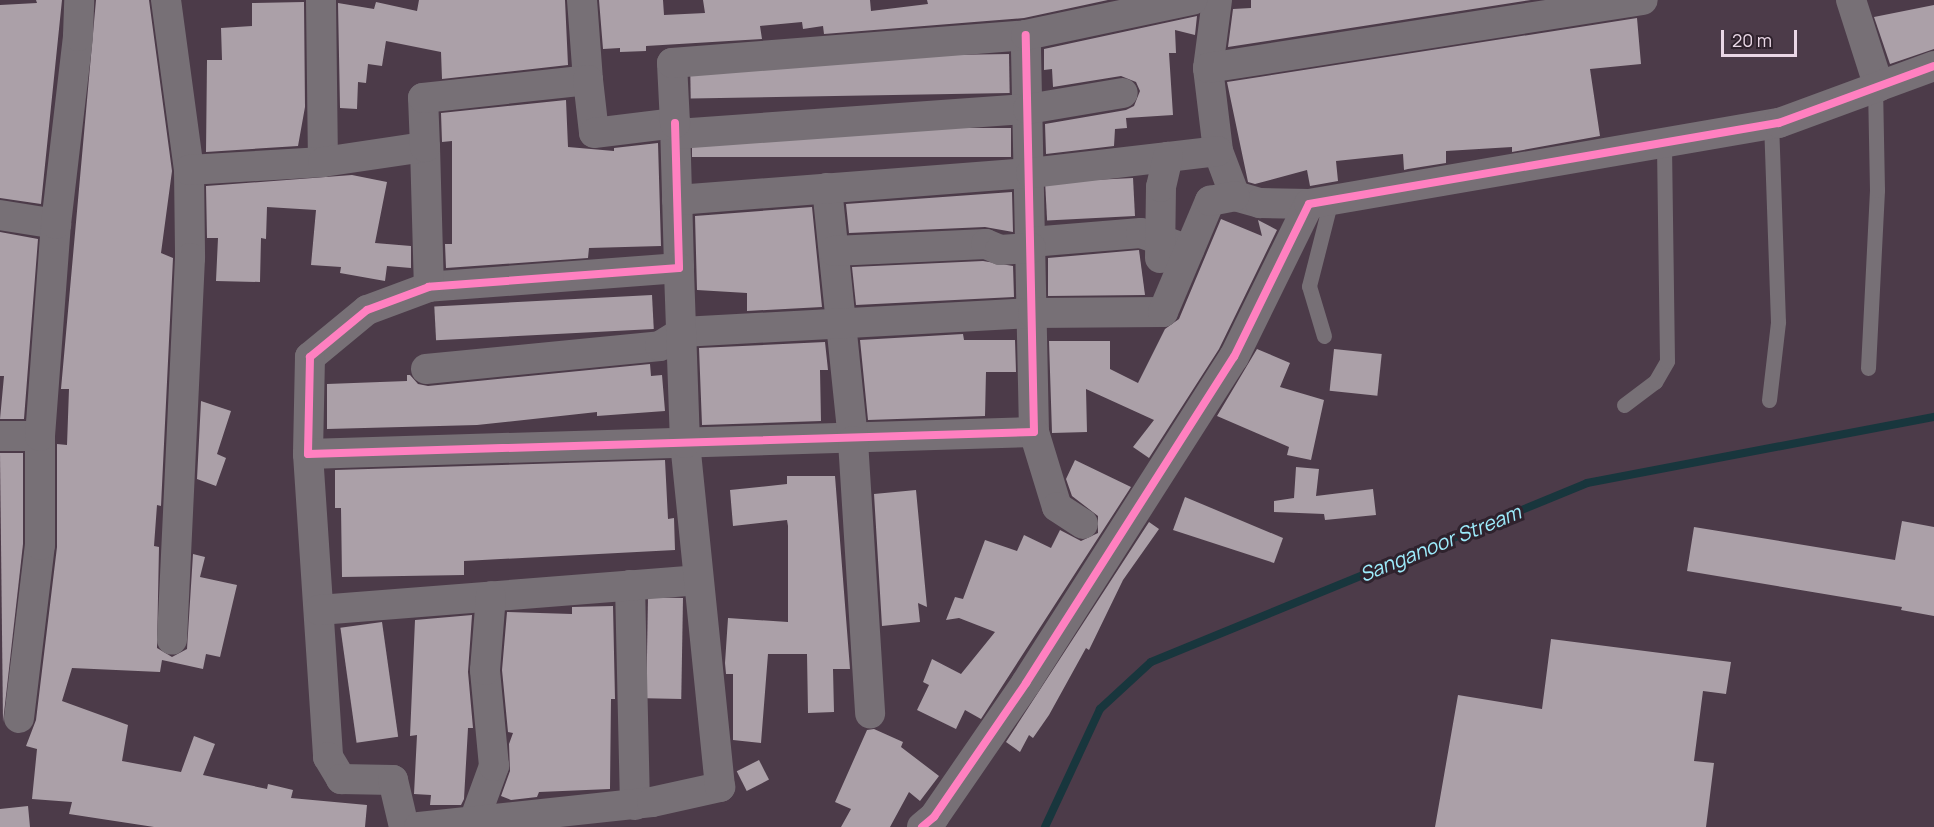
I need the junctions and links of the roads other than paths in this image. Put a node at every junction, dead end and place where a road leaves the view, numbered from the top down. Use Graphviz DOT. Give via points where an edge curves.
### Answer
graph roads {
  1 [pos="79,0"];
  2 [pos="166,0"];
  3 [pos="321,0"];
  4 [pos="582,0"];
  5 [pos="1192,0"];
  6 [pos="1217,0"];
  7 [pos="1643,0"];
  8 [pos="1851,0"];
  9 [pos="1026,35"];
  10 [pos="1934,66"];
  11 [pos="1208,68"];
  12 [pos="588,80"];
  13 [pos="1877,87"];
  14 [pos="1124,93"];
  15 [pos="1028,109"];
  16 [pos="1771,124"];
  17 [pos="676,129"];
  18 [pos="1664,143"];
  19 [pos="425,147"];
  20 [pos="1218,151"];
  21 [pos="1168,157"];
  22 [pos="322,162"];
  23 [pos="189,170"];
  24 [pos="1031,173"];
  25 [pos="827,189"];
  26 [pos="1235,196"];
  27 [pos="677,200"];
  28 [pos="1320,202"];
  29 [pos="0,216"];
  30 [pos="56,224"];
  31 [pos="1159,240"];
  32 [pos="1031,245"];
  33 [pos="1189,250"];
  34 [pos="834,251"];
  35 [pos="679,267"];
  36 [pos="429,287"];
  37 [pos="1163,312"];
  38 [pos="1033,313"];
  39 [pos="843,324"];
  40 [pos="682,332"];
  41 [pos="1324,336"];
  42 [pos="1868,368"];
  43 [pos="426,369"];
  44 [pos="1769,400"];
  45 [pos="1624,405"];
  46 [pos="1034,432"];
  47 [pos="0,436"];
  48 [pos="40,436"];
  49 [pos="853,441"];
  50 [pos="685,442"];
  51 [pos="308,454"];
  52 [pos="1083,524"];
  53 [pos="697,580"];
  54 [pos="630,585"];
  55 [pos="491,597"];
  56 [pos="320,610"];
  57 [pos="172,640"];
  58 [pos="870,713"];
  59 [pos="19,718"];
  60 [pos="635,804"];
  61 [pos="474,821"];
  62 [pos="404,827"];
  63 [pos="419,827"];
  64 [pos="922,827"];
  1 -- 30 [label="street"];
  2 -- 23 [label="street"];
  3 -- 22 [label="street"];
  4 -- 12 [label="street"];
  5 -- 9 [label="street"];
  6 -- 11 [label="street"];
  7 -- 11 [label="street"];
  8 -- 13 [label="street"];
  9 -- 15 [label="street"];
  9 -- 17 [label="street" via="672,63"];
  10 -- 13 [label="street"];
  11 -- 20 [label="street"];
  12 -- 17 [label="street" via="594,133"];
  12 -- 19 [label="street" via="423,98"];
  13 -- 16 [label="street"];
  13 -- 42 [label="lane" via="1877,190"];
  14 -- 15 [label="street"];
  15 -- 17 [label="street"];
  15 -- 24 [label="street"];
  16 -- 18 [label="street"];
  16 -- 44 [label="lane" via="1778,322"];
  17 -- 27 [label="street"];
  18 -- 28 [label="street"];
  18 -- 45 [label="lane" via="1667,361 1655,382"];
  19 -- 22 [label="street"];
  19 -- 36 [label="street"];
  20 -- 21 [label="street"];
  20 -- 26 [label="street"];
  21 -- 24 [label="street"];
  21 -- 31 [label="street" via="1161,187"];
  22 -- 23 [label="street"];
  23 -- 57 [label="street" via="190,258"];
  24 -- 25 [label="street"];
  24 -- 32 [label="street"];
  25 -- 27 [label="street"];
  25 -- 34 [label="street"];
  26 -- 28 [label="street" via="1260,203"];
  26 -- 33 [label="street" via="1209,201"];
  27 -- 35 [label="street"];
  28 -- 41 [label="lane" via="1308,286"];
  28 -- 64 [label="street" via="1234,357 996,729 934,817"];
  29 -- 30 [label="street"];
  30 -- 48 [label="street"];
  31 -- 32 [label="street" via="1141,233"];
  31 -- 33 [label="street"];
  31 -- 37 [label="street"];
  32 -- 34 [label="street" via="1000,250 986,244"];
  32 -- 38 [label="street"];
  33 -- 37 [label="street"];
  34 -- 39 [label="street"];
  35 -- 36 [label="street"];
  35 -- 40 [label="street"];
  36 -- 51 [label="street" via="367,310 310,357"];
  37 -- 38 [label="street"];
  38 -- 39 [label="street"];
  38 -- 46 [label="street"];
  39 -- 40 [label="street"];
  39 -- 49 [label="street"];
  40 -- 43 [label="street" via="660,346"];
  40 -- 50 [label="street"];
  46 -- 49 [label="street"];
  46 -- 52 [label="street" via="1057,507"];
  47 -- 48 [label="street"];
  48 -- 59 [label="street" via="40,545"];
  49 -- 50 [label="street"];
  49 -- 58 [label="street"];
  50 -- 51 [label="street"];
  50 -- 53 [label="street"];
  51 -- 56 [label="street"];
  53 -- 54 [label="street"];
  53 -- 60 [label="street" via="720,787"];
  54 -- 55 [label="street"];
  54 -- 60 [label="street"];
  55 -- 56 [label="street"];
  55 -- 61 [label="street" via="485,670 494,766"];
  56 -- 62 [label="street" via="328,757 341,779 393,780"];
  60 -- 61 [label="street"];
  61 -- 63 [label="street"];
}
